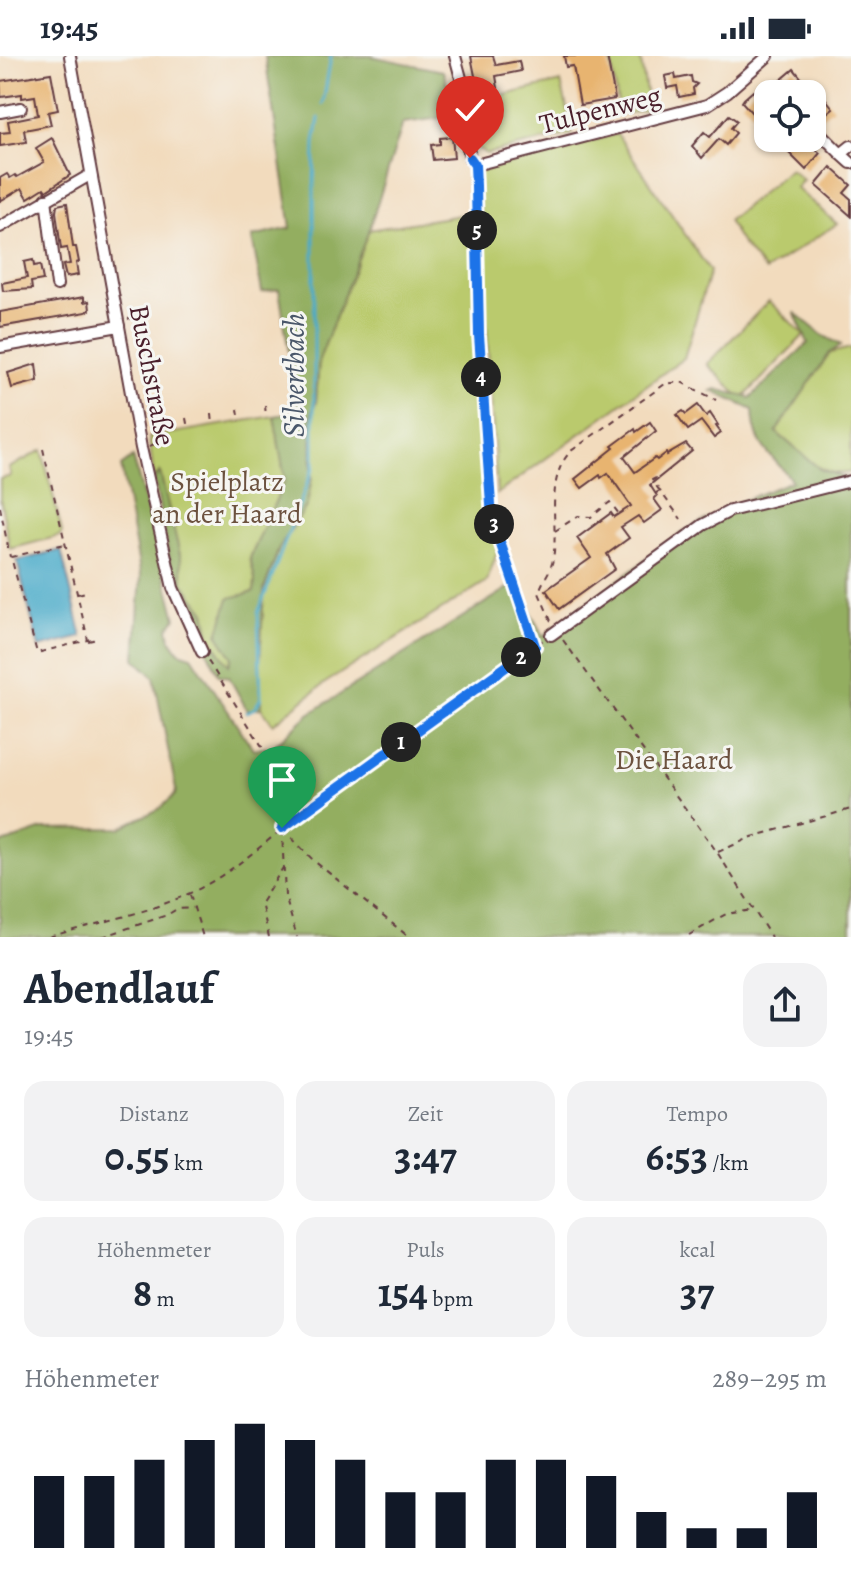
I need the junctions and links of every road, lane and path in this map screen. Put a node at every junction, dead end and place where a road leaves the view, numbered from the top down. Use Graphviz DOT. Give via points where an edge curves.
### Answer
graph roads {
  1 [pos="70,56"];
  2 [pos="455,56"];
  3 [pos="768,56"];
  4 [pos="21,108"];
  5 [pos="0,112"];
  6 [pos="826,139"];
  7 [pos="851,146"];
  8 [pos="841,154"];
  9 [pos="851,163"];
  10 [pos="475,165"];
  11 [pos="90,175"];
  12 [pos="46,199"];
  13 [pos="0,227"];
  14 [pos="57,285"];
  15 [pos="143,317"];
  16 [pos="119,323"];
  17 [pos="0,347"];
  18 [pos="290,400"];
  19 [pos="716,400"];
  20 [pos="265,405"];
  21 [pos="238,409"];
  22 [pos="292,413"];
  23 [pos="212,414"];
  24 [pos="266,417"];
  25 [pos="186,418"];
  26 [pos="240,421"];
  27 [pos="160,422"];
  28 [pos="213,425"];
  29 [pos="188,429"];
  30 [pos="141,448"];
  31 [pos="43,449"];
  32 [pos="656,478"];
  33 [pos="851,481"];
  34 [pos="660,491"];
  35 [pos="656,493"];
  36 [pos="0,507"];
  37 [pos="619,514"];
  38 [pos="681,519"];
  39 [pos="554,532"];
  40 [pos="65,544"];
  41 [pos="11,557"];
  42 [pos="86,592"];
  43 [pos="77,594"];
  44 [pos="554,633"];
  45 [pos="98,639"];
  46 [pos="88,640"];
  47 [pos="202,652"];
  48 [pos="851,809"];
  49 [pos="304,812"];
  50 [pos="282,828"];
  51 [pos="717,852"];
  52 [pos="284,865"];
  53 [pos="190,894"];
  54 [pos="195,908"];
  55 [pos="754,910"];
  56 [pos="689,935"];
  57 [pos="49,937"];
  58 [pos="102,937"];
  59 [pos="203,937"];
  60 [pos="269,937"];
  61 [pos="297,937"];
  62 [pos="409,937"];
  63 [pos="771,937"];
  1 -- 11 [label="street, Buschstraße"];
  2 -- 10 [label="street" via="465,93 460,108"];
  3 -- 10 [label="street, Tulpenweg" via="707,105"];
  4 -- 5 [label="street"];
  6 -- 8 [label="street"];
  7 -- 8 [label="street"];
  8 -- 9 [label="street"];
  10 -- 49 [label="path" via="479,335 492,518 535,646"];
  11 -- 12 [label="street"];
  11 -- 16 [label="street, Buschstraße"];
  12 -- 13 [label="street"];
  12 -- 14 [label="street"];
  15 -- 16 [label="path"];
  16 -- 17 [label="street"];
  16 -- 30 [label="street, Buschstraße"];
  18 -- 22 [label="path"];
  19 -- 39 [label="path" via="681,382 665,384 571,451 562,460 558,477"];
  20 -- 24 [label="path"];
  21 -- 26 [label="path"];
  23 -- 28 [label="path"];
  25 -- 29 [label="path"];
  27 -- 30 [label="path" via="158,443"];
  30 -- 47 [label="street, Buschstraße" via="173,588"];
  31 -- 40 [label="path"];
  32 -- 34 [label="path" via="652,480"];
  33 -- 44 [label="street" via="730,511"];
  34 -- 35 [label="path"];
  34 -- 38 [label="path"];
  36 -- 41 [label="path"];
  37 -- 39 [label="path" via="610,502 591,517 578,516"];
  39 -- 44 [label="path" via="553,560 539,593"];
  40 -- 41 [label="path"];
  40 -- 43 [label="path"];
  41 -- 46 [label="path" via="37,653"];
  42 -- 43 [label="path"];
  43 -- 46 [label="path"];
  44 -- 51 [label="path"];
  45 -- 46 [label="path"];
  47 -- 49 [label="path"];
  48 -- 51 [label="path"];
  49 -- 50 [label="path"];
  50 -- 52 [label="path"];
  50 -- 53 [label="path" via="249,857"];
  50 -- 62 [label="path" via="314,861"];
  51 -- 55 [label="path"];
  52 -- 60 [label="path" via="261,903"];
  52 -- 61 [label="path" via="285,896"];
  53 -- 54 [label="path"];
  53 -- 57 [label="path"];
  54 -- 58 [label="path" via="177,909"];
  54 -- 59 [label="path"];
  55 -- 56 [label="path" via="726,914"];
  55 -- 63 [label="path"];
}
